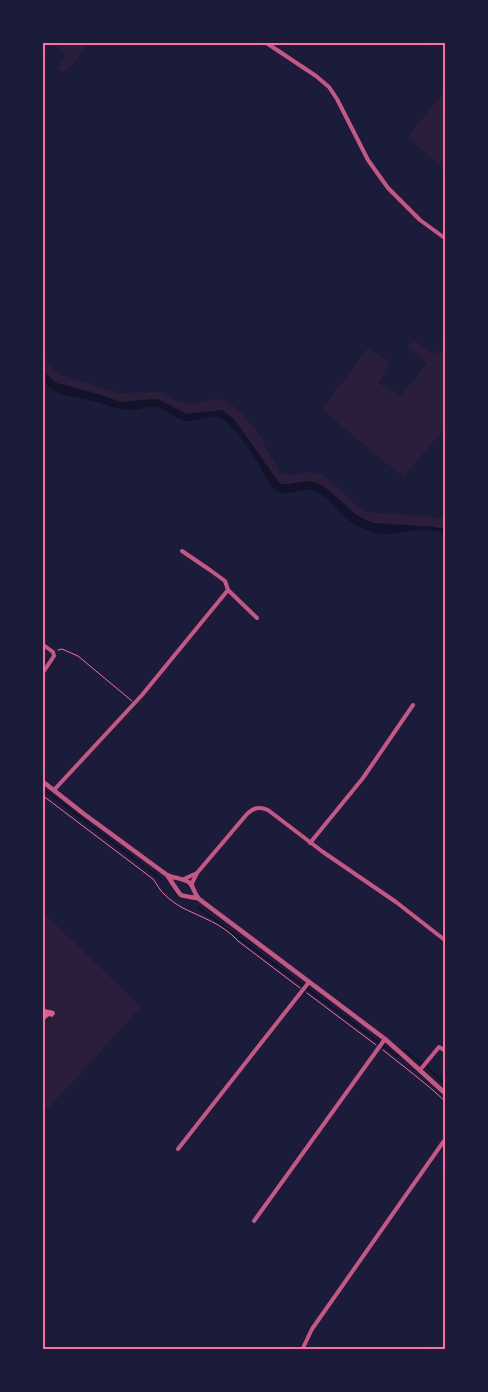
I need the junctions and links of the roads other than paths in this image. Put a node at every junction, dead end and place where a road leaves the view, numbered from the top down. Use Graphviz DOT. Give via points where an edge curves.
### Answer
graph roads {
  1 [pos="265,42"];
  2 [pos="446,239"];
  3 [pos="182,550"];
  4 [pos="228,590"];
  5 [pos="257,618"];
  6 [pos="42,644"];
  7 [pos="42,674"];
  8 [pos="413,705"];
  9 [pos="42,781"];
  10 [pos="54,790"];
  11 [pos="310,843"];
  12 [pos="197,873"];
  13 [pos="167,875"];
  14 [pos="183,880"];
  15 [pos="191,886"];
  16 [pos="176,887"];
  17 [pos="186,895"];
  18 [pos="198,899"];
  19 [pos="446,941"];
  20 [pos="308,983"];
  21 [pos="384,1040"];
  22 [pos="446,1051"];
  23 [pos="420,1070"];
  24 [pos="446,1094"];
  25 [pos="446,1138"];
  26 [pos="178,1148"];
  27 [pos="254,1221"];
  28 [pos="302,1350"];
  1 -- 2 [label="street" via="329,87 368,160 388,188 420,220"];
  3 -- 4 [label="street" via="225,582"];
  4 -- 5 [label="street"];
  4 -- 10 [label="street" via="135,703"];
  6 -- 7 [label="street" via="54,656"];
  8 -- 11 [label="street" via="363,778"];
  9 -- 10 [label="street"];
  10 -- 13 [label="street"];
  11 -- 12 [label="street" via="268,810 256,808 247,814"];
  11 -- 19 [label="street"];
  12 -- 14 [label="street"];
  12 -- 15 [label="street"];
  13 -- 14 [label="street"];
  13 -- 16 [label="street"];
  14 -- 15 [label="street"];
  14 -- 16 [label="street"];
  15 -- 17 [label="street"];
  15 -- 18 [label="street"];
  16 -- 17 [label="street" via="177,892"];
  17 -- 18 [label="street"];
  18 -- 20 [label="street"];
  20 -- 21 [label="street"];
  20 -- 26 [label="street"];
  21 -- 23 [label="street"];
  21 -- 27 [label="street"];
  22 -- 23 [label="street" via="439,1047"];
  23 -- 24 [label="street"];
  25 -- 28 [label="street" via="312,1329"];
}
